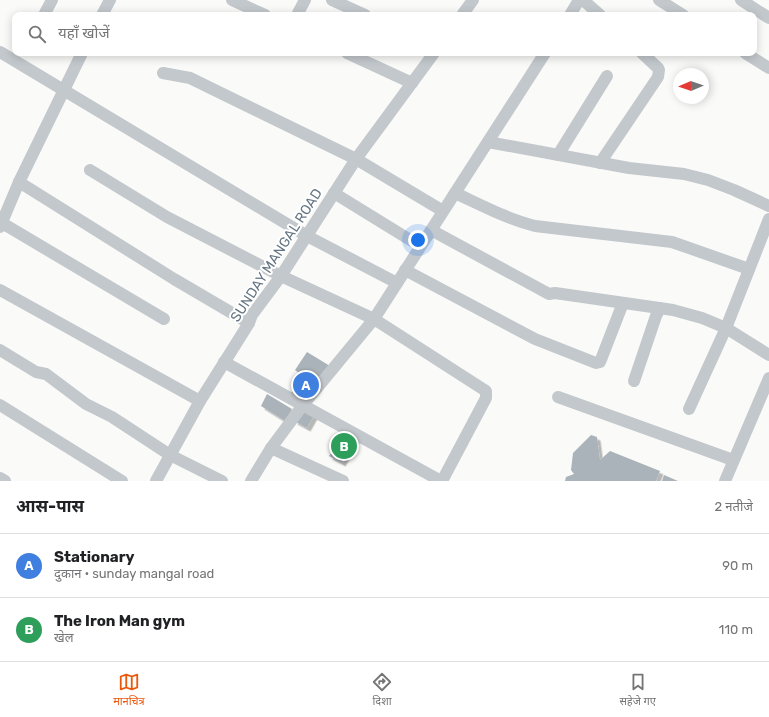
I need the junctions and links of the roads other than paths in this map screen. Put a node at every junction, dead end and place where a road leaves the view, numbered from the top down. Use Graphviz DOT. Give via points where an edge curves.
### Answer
graph roads {
  1 [pos="52,0"];
  2 [pos="110,0"];
  3 [pos="232,0"];
  4 [pos="305,0"];
  5 [pos="332,0"];
  6 [pos="473,0"];
  7 [pos="579,0"];
  8 [pos="583,0"];
  9 [pos="659,0"];
  10 [pos="741,0"];
  11 [pos="756,4"];
  12 [pos="46,12"];
  13 [pos="104,12"];
  14 [pos="258,12"];
  15 [pos="298,12"];
  16 [pos="358,12"];
  17 [pos="464,12"];
  18 [pos="572,12"];
  19 [pos="597,12"];
  20 [pos="678,12"];
  21 [pos="769,18"];
  22 [pos="0,52"];
  23 [pos="12,55"];
  24 [pos="80,56"];
  25 [pos="354,56"];
  26 [pos="432,56"];
  27 [pos="543,56"];
  28 [pos="645,56"];
  29 [pos="750,56"];
  30 [pos="22,58"];
  31 [pos="769,68"];
  32 [pos="163,73"];
  33 [pos="607,76"];
  34 [pos="412,83"];
  35 [pos="63,90"];
  36 [pos="488,142"];
  37 [pos="558,155"];
  38 [pos="356,159"];
  39 [pos="600,163"];
  40 [pos="90,170"];
  41 [pos="19,182"];
  42 [pos="334,193"];
  43 [pos="455,193"];
  44 [pos="769,206"];
  45 [pos="443,211"];
  46 [pos="769,220"];
  47 [pos="1,225"];
  48 [pos="431,230"];
  49 [pos="307,236"];
  50 [pos="420,246"];
  51 [pos="749,269"];
  52 [pos="405,270"];
  53 [pos="281,276"];
  54 [pos="396,283"];
  55 [pos="0,290"];
  56 [pos="623,303"];
  57 [pos="660,308"];
  58 [pos="164,319"];
  59 [pos="374,319"];
  60 [pos="249,323"];
  61 [pos="726,328"];
  62 [pos="0,350"];
  63 [pos="769,355"];
  64 [pos="224,362"];
  65 [pos="769,378"];
  66 [pos="634,381"];
  67 [pos="558,397"];
  68 [pos="200,401"];
  69 [pos="0,405"];
  70 [pos="303,405"];
  71 [pos="689,409"];
  72 [pos="271,448"];
  73 [pos="170,455"];
  74 [pos="733,460"];
  75 [pos="0,478"];
  76 [pos="6,481"];
  77 [pos="122,481"];
  78 [pos="156,481"];
  79 [pos="222,481"];
  80 [pos="251,481"];
  81 [pos="343,481"];
  82 [pos="442,481"];
  83 [pos="724,481"];
  1 -- 12 [label="street"];
  2 -- 13 [label="street"];
  3 -- 14 [label="street"];
  4 -- 15 [label="street"];
  5 -- 16 [label="street"];
  6 -- 17 [label="street"];
  7 -- 18 [label="street"];
  8 -- 19 [label="street"];
  9 -- 20 [label="street"];
  10 -- 11 [label="street"];
  11 -- 21 [label="street"];
  22 -- 23 [label="street"];
  24 -- 35 [label="street"];
  25 -- 34 [label="street"];
  26 -- 34 [label="street, SUNDAY MANGAL ROAD"];
  27 -- 36 [label="street"];
  28 -- 39 [label="street" via="658,68 658,77"];
  29 -- 31 [label="street"];
  30 -- 35 [label="street"];
  32 -- 38 [label="street" via="190,78"];
  33 -- 37 [label="street"];
  34 -- 38 [label="street, SUNDAY MANGAL ROAD"];
  35 -- 41 [label="street"];
  35 -- 49 [label="street"];
  36 -- 37 [label="street"];
  36 -- 43 [label="street"];
  37 -- 39 [label="street"];
  38 -- 42 [label="street, SUNDAY MANGAL ROAD"];
  38 -- 45 [label="street"];
  39 -- 44 [label="street" via="684,174 708,180"];
  40 -- 53 [label="street" via="167,217"];
  41 -- 47 [label="street"];
  41 -- 60 [label="street"];
  42 -- 49 [label="street, SUNDAY MANGAL ROAD"];
  42 -- 50 [label="street"];
  43 -- 45 [label="street"];
  43 -- 51 [label="street" via="525,224 672,242"];
  45 -- 48 [label="street"];
  46 -- 51 [label="street"];
  47 -- 58 [label="street"];
  48 -- 50 [label="street"];
  48 -- 56 [label="street" via="550,294"];
  49 -- 53 [label="street, SUNDAY MANGAL ROAD"];
  49 -- 54 [label="street"];
  50 -- 52 [label="street"];
  51 -- 61 [label="street"];
  52 -- 54 [label="street"];
  52 -- 56 [label="street" via="535,339 596,363 600,362"];
  53 -- 59 [label="street"];
  53 -- 60 [label="street, SUNDAY MANGAL ROAD" via="252,315"];
  54 -- 59 [label="street"];
  55 -- 68 [label="street"];
  56 -- 57 [label="street"];
  57 -- 61 [label="street" via="689,314"];
  57 -- 66 [label="street"];
  59 -- 70 [label="street"];
  59 -- 82 [label="street" via="487,393"];
  60 -- 64 [label="street, SUNDAY MANGAL ROAD"];
  61 -- 63 [label="street"];
  61 -- 71 [label="street"];
  62 -- 73 [label="street" via="36,372 46,374 86,404 112,417"];
  64 -- 68 [label="street, SUNDAY MANGAL ROAD"];
  64 -- 70 [label="street"];
  65 -- 74 [label="street"];
  67 -- 74 [label="street"];
  68 -- 73 [label="street, SUNDAY MANGAL ROAD"];
  69 -- 77 [label="street"];
  70 -- 72 [label="street"];
  70 -- 82 [label="street"];
  72 -- 80 [label="street"];
  72 -- 81 [label="street"];
  73 -- 78 [label="street, SUNDAY MANGAL ROAD"];
  73 -- 79 [label="street"];
  74 -- 83 [label="street"];
  75 -- 76 [label="street"];
}
